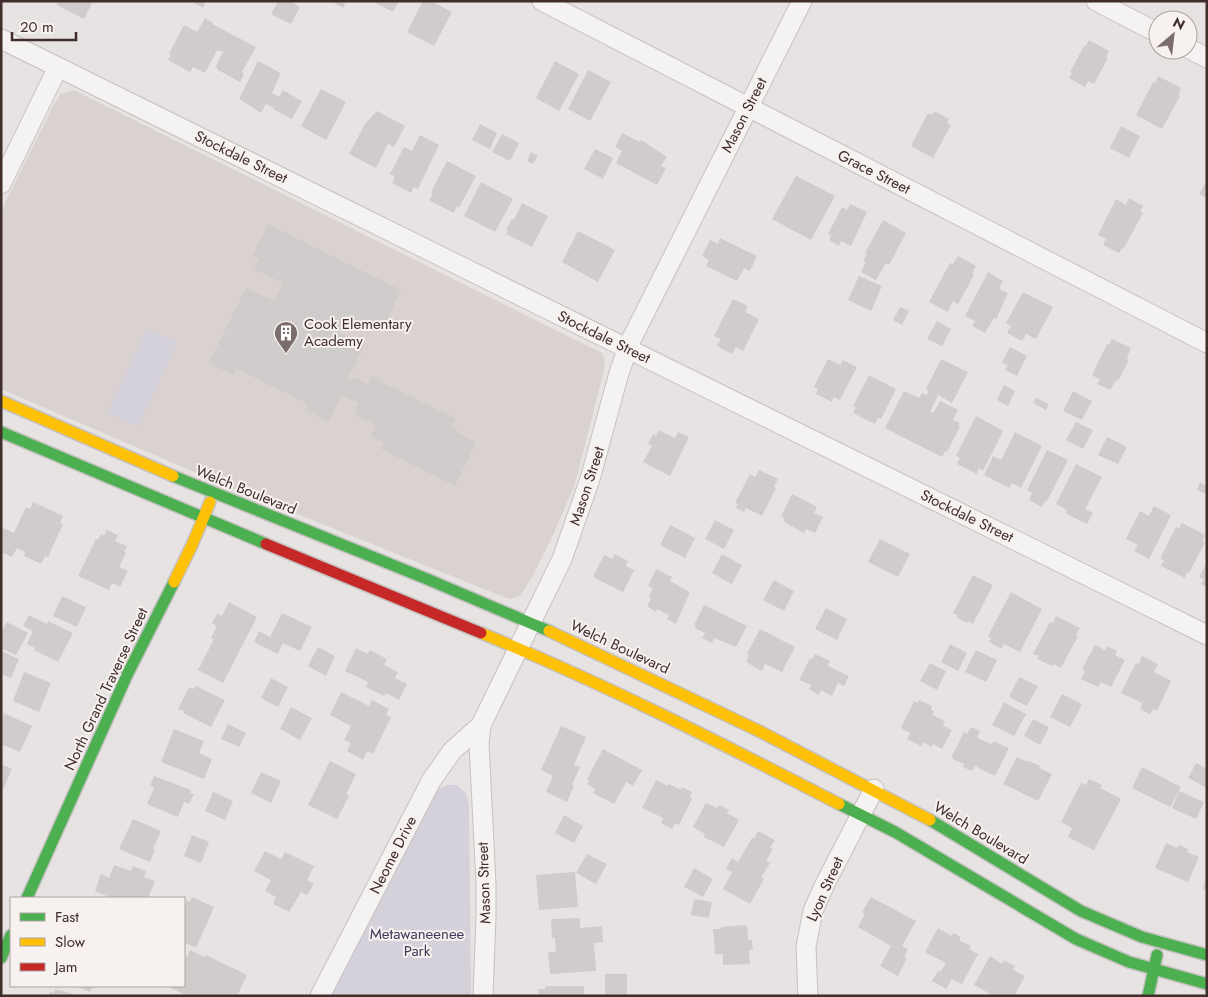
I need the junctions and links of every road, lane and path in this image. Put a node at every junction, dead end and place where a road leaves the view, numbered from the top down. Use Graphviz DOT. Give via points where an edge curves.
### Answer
graph roads {
  1 [pos="542,1"];
  2 [pos="802,1"];
  3 [pos="1096,1"];
  4 [pos="1148,28"];
  5 [pos="1,39"];
  6 [pos="58,67"];
  7 [pos="748,107"];
  8 [pos="1,184"];
  9 [pos="1207,343"];
  10 [pos="628,348"];
  11 [pos="1,401"];
  12 [pos="1,432"];
  13 [pos="214,493"];
  14 [pos="204,518"];
  15 [pos="531,623"];
  16 [pos="1207,635"];
  17 [pos="518,648"];
  18 [pos="481,725"];
  19 [pos="874,790"];
  20 [pos="861,815"];
  21 [pos="27,897"];
  22 [pos="10,937"];
  23 [pos="1160,943"];
  24 [pos="1207,955"];
  25 [pos="1,958"];
  26 [pos="1154,970"];
  27 [pos="1207,984"];
  28 [pos="320,996"];
  29 [pos="484,996"];
  30 [pos="808,996"];
  31 [pos="1148,996"];
  1 -- 7 [label="street, Grace Street"];
  2 -- 7 [label="street, Mason Street"];
  3 -- 4 [label="street"];
  5 -- 6 [label="street, Stockdale Street"];
  6 -- 8 [label="street"];
  6 -- 10 [label="street, Stockdale Street"];
  7 -- 9 [label="street, Grace Street"];
  7 -- 10 [label="street, Mason Street"];
  10 -- 15 [label="street, Mason Street" via="577,520"];
  10 -- 16 [label="street, Stockdale Street"];
  11 -- 13 [label="main road, Welch Boulevard"];
  12 -- 14 [label="main road"];
  13 -- 14 [label="main road, North Grand Traverse Street"];
  13 -- 15 [label="main road, Welch Boulevard"];
  14 -- 17 [label="main road"];
  14 -- 21 [label="main road, North Grand Traverse Street" via="128,673"];
  15 -- 17 [label="street, Mason Street"];
  15 -- 19 [label="main road, Welch Boulevard" via="696,700"];
  17 -- 18 [label="street, Mason Street"];
  17 -- 20 [label="main road" via="699,732"];
  18 -- 28 [label="street, Neome Drive" via="452,751 431,781"];
  18 -- 29 [label="street, Mason Street" via="486,918"];
  19 -- 20 [label="street, Lyon Street"];
  19 -- 23 [label="main road, Welch Boulevard" via="1078,909"];
  20 -- 26 [label="main road" via="1076,939"];
  20 -- 30 [label="street, Lyon Street" via="824,886 810,923 806,947"];
  22 -- 25 [label="main road"];
  23 -- 24 [label="main road, Welch Boulevard"];
  23 -- 26 [label="main road"];
  26 -- 27 [label="main road"];
  26 -- 31 [label="main road"];
}
